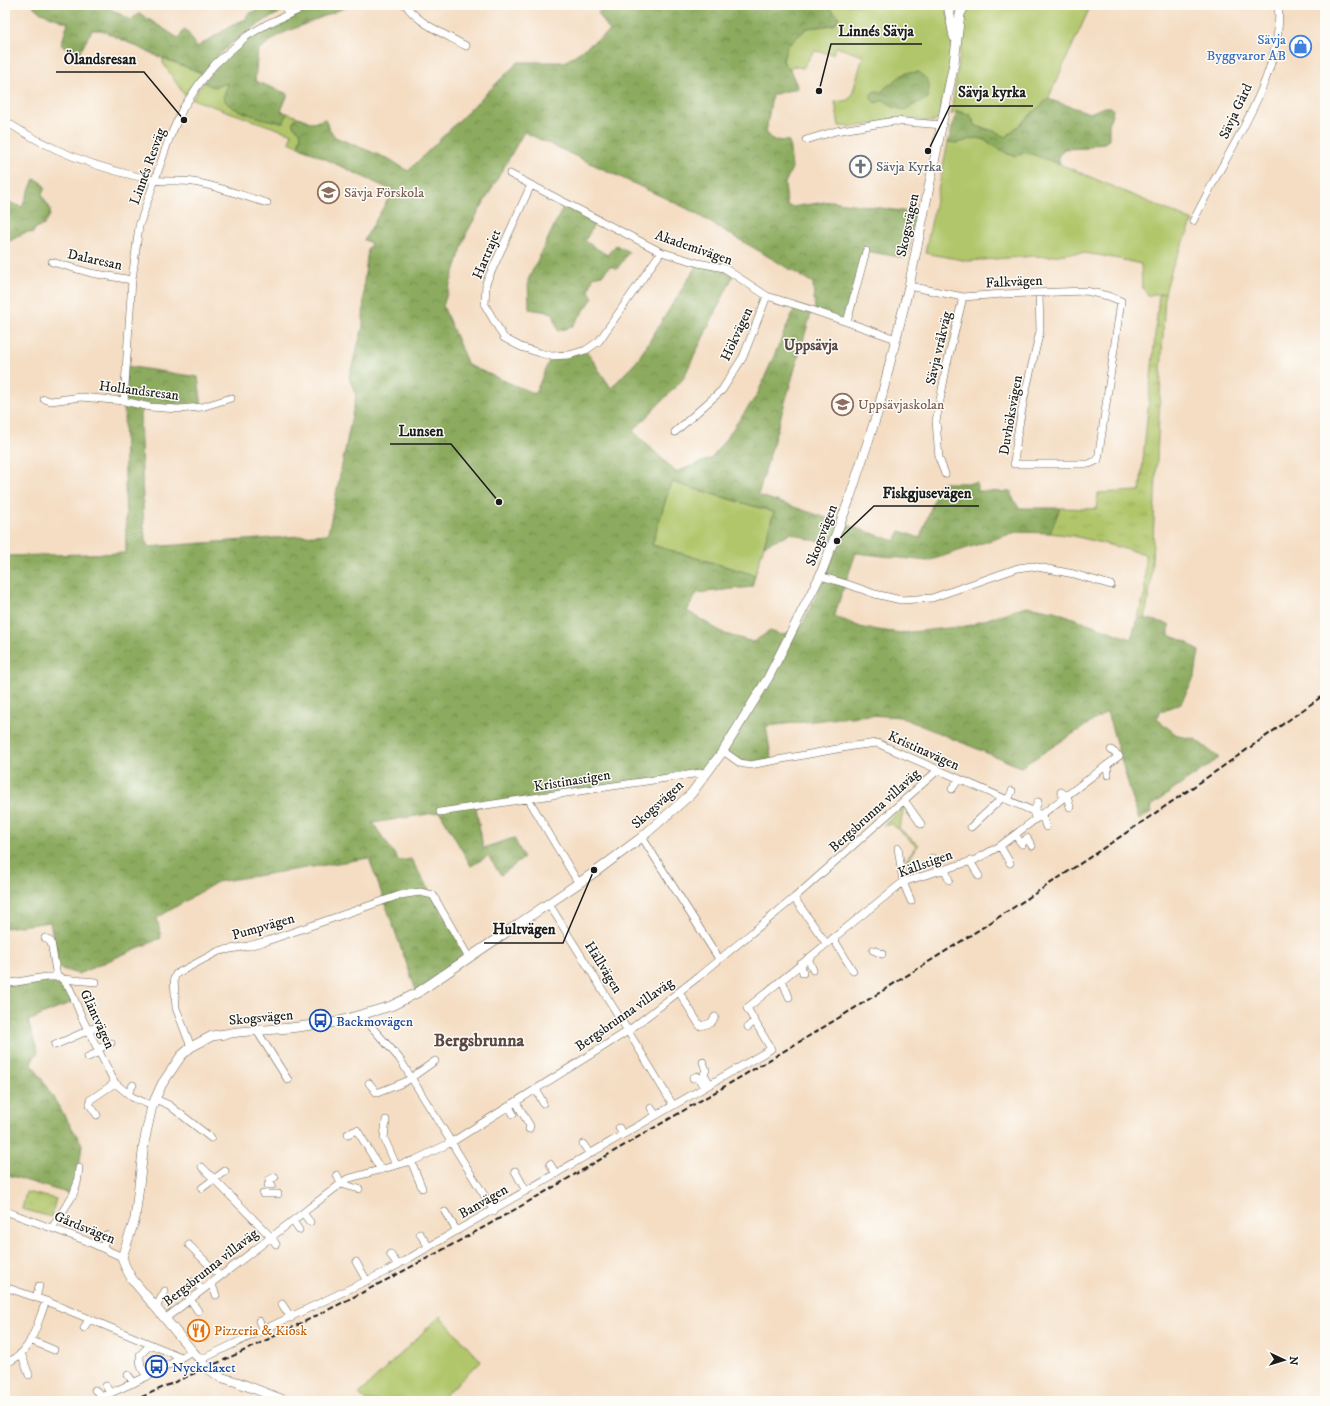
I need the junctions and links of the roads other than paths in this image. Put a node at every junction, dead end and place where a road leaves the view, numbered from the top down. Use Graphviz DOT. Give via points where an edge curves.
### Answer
graph roads {
  1 [pos="283,5"];
  2 [pos="310,5"];
  3 [pos="406,5"];
  4 [pos="948,5"];
  5 [pos="965,5"];
  6 [pos="1278,5"];
  7 [pos="289,14"];
  8 [pos="466,46"];
  9 [pos="954,63"];
  10 [pos="5,121"];
  11 [pos="942,125"];
  12 [pos="806,140"];
  13 [pos="510,174"];
  14 [pos="155,180"];
  15 [pos="531,185"];
  16 [pos="266,203"];
  17 [pos="1193,221"];
  18 [pos="866,251"];
  19 [pos="661,252"];
  20 [pos="52,262"];
  21 [pos="132,280"];
  22 [pos="909,286"];
  23 [pos="1039,294"];
  24 [pos="767,296"];
  25 [pos="963,297"];
  26 [pos="1121,301"];
  27 [pos="847,322"];
  28 [pos="896,339"];
  29 [pos="231,398"];
  30 [pos="44,399"];
  31 [pos="124,401"];
  32 [pos="675,432"];
  33 [pos="945,474"];
  34 [pos="820,576"];
  35 [pos="1111,585"];
  36 [pos="1111,750"];
  37 [pos="723,752"];
  38 [pos="1102,766"];
  39 [pos="938,770"];
  40 [pos="707,772"];
  41 [pos="1108,775"];
  42 [pos="960,779"];
  43 [pos="952,789"];
  44 [pos="1012,791"];
  45 [pos="1064,794"];
  46 [pos="1005,799"];
  47 [pos="529,800"];
  48 [pos="904,800"];
  49 [pos="1038,802"];
  50 [pos="1070,807"];
  51 [pos="1034,811"];
  52 [pos="440,812"];
  53 [pos="1042,815"];
  54 [pos="1034,821"];
  55 [pos="921,824"];
  56 [pos="1046,827"];
  57 [pos="971,828"];
  58 [pos="1010,836"];
  59 [pos="642,837"];
  60 [pos="987,845"];
  61 [pos="1000,846"];
  62 [pos="1032,846"];
  63 [pos="898,848"];
  64 [pos="987,853"];
  65 [pos="932,858"];
  66 [pos="970,861"];
  67 [pos="1010,863"];
  68 [pos="942,870"];
  69 [pos="979,876"];
  70 [pos="949,880"];
  71 [pos="903,882"];
  72 [pos="579,884"];
  73 [pos="794,898"];
  74 [pos="911,901"];
  75 [pos="549,904"];
  76 [pos="45,938"];
  77 [pos="833,938"];
  78 [pos="826,943"];
  79 [pos="873,950"];
  80 [pos="882,954"];
  81 [pos="469,958"];
  82 [pos="808,958"];
  83 [pos="719,959"];
  84 [pos="801,964"];
  85 [pos="46,969"];
  86 [pos="813,970"];
  87 [pos="854,971"];
  88 [pos="803,972"];
  89 [pos="47,977"];
  90 [pos="60,978"];
  91 [pos="782,980"];
  92 [pos="96,982"];
  93 [pos="5,983"];
  94 [pos="679,992"];
  95 [pos="789,998"];
  96 [pos="362,1016"];
  97 [pos="714,1017"];
  98 [pos="754,1021"];
  99 [pos="96,1027"];
  100 [pos="748,1027"];
  101 [pos="88,1031"];
  102 [pos="257,1031"];
  103 [pos="628,1031"];
  104 [pos="111,1043"];
  105 [pos="55,1045"];
  106 [pos="191,1047"];
  107 [pos="771,1049"];
  108 [pos="98,1051"];
  109 [pos="88,1057"];
  110 [pos="435,1061"];
  111 [pos="704,1062"];
  112 [pos="411,1078"];
  113 [pos="693,1078"];
  114 [pos="288,1080"];
  115 [pos="115,1083"];
  116 [pos="369,1083"];
  117 [pos="133,1085"];
  118 [pos="707,1086"];
  119 [pos="536,1090"];
  120 [pos="128,1093"];
  121 [pos="516,1102"];
  122 [pos="153,1103"];
  123 [pos="544,1103"];
  124 [pos="509,1106"];
  125 [pos="673,1106"];
  126 [pos="651,1108"];
  127 [pos="513,1114"];
  128 [pos="94,1115"];
  129 [pos="656,1115"];
  130 [pos="386,1120"];
  131 [pos="619,1128"];
  132 [pos="529,1129"];
  133 [pos="348,1134"];
  134 [pos="623,1134"];
  135 [pos="211,1138"];
  136 [pos="452,1142"];
  137 [pos="583,1144"];
  138 [pos="590,1154"];
  139 [pos="411,1161"];
  140 [pos="550,1164"];
  141 [pos="396,1165"];
  142 [pos="202,1166"];
  143 [pos="79,1168"];
  144 [pos="381,1170"];
  145 [pos="225,1171"];
  146 [pos="515,1171"];
  147 [pos="556,1174"];
  148 [pos="337,1175"];
  149 [pos="214,1180"];
  150 [pos="341,1184"];
  151 [pos="202,1188"];
  152 [pos="422,1188"];
  153 [pos="359,1189"];
  154 [pos="526,1192"];
  155 [pos="263,1194"];
  156 [pos="278,1194"];
  157 [pos="5,1211"];
  158 [pos="494,1211"];
  159 [pos="445,1212"];
  160 [pos="303,1213"];
  161 [pos="293,1221"];
  162 [pos="310,1222"];
  163 [pos="52,1228"];
  164 [pos="299,1230"];
  165 [pos="457,1231"];
  166 [pos="273,1232"];
  167 [pos="420,1234"];
  168 [pos="106,1235"];
  169 [pos="258,1236"];
  170 [pos="263,1243"];
  171 [pos="276,1244"];
  172 [pos="189,1245"];
  173 [pos="429,1247"];
  174 [pos="102,1248"];
  175 [pos="390,1254"];
  176 [pos="122,1257"];
  177 [pos="356,1262"];
  178 [pos="398,1265"];
  179 [pos="220,1276"];
  180 [pos="368,1281"];
  181 [pos="193,1282"];
  182 [pos="211,1283"];
  183 [pos="39,1286"];
  184 [pos="5,1288"];
  185 [pos="203,1289"];
  186 [pos="165,1291"];
  187 [pos="216,1295"];
  188 [pos="36,1298"];
  189 [pos="190,1299"];
  190 [pos="46,1301"];
  191 [pos="282,1304"];
  192 [pos="156,1307"];
  193 [pos="198,1311"];
  194 [pos="166,1318"];
  195 [pos="291,1318"];
  196 [pos="89,1320"];
  197 [pos="259,1321"];
  198 [pos="84,1328"];
  199 [pos="263,1331"];
  200 [pos="30,1340"];
  201 [pos="150,1345"];
  202 [pos="54,1350"];
  203 [pos="192,1351"];
  204 [pos="21,1353"];
  205 [pos="181,1357"];
  206 [pos="200,1360"];
  207 [pos="5,1363"];
  208 [pos="29,1375"];
  209 [pos="128,1375"];
  210 [pos="148,1376"];
  211 [pos="134,1383"];
  212 [pos="106,1386"];
  213 [pos="95,1390"];
  214 [pos="106,1395"];
  215 [pos="93,1401"];
  216 [pos="286,1401"];
  1 -- 7 [label="street"];
  2 -- 7 [label="street, Linnés Resväg"];
  3 -- 8 [label="street" via="423,22"];
  4 -- 9 [label="street, Skogsvägen" via="954,33"];
  5 -- 9 [label="street, Skogsvägen" via="960,14"];
  6 -- 17 [label="street, Sävja Gård" via="1278,35 1270,66 1255,104"];
  7 -- 14 [label="street, Linnés Resväg" via="247,36 215,64 183,108"];
  9 -- 11 [label="street, Skogsvägen"];
  10 -- 14 [label="street" via="55,149 102,166"];
  11 -- 12 [label="street" via="894,121 836,131"];
  11 -- 22 [label="street, Skogsvägen"];
  13 -- 15 [label="street, Akademivägen"];
  14 -- 16 [label="street" via="194,182"];
  14 -- 21 [label="street, Linnés Resväg" via="139,226"];
  15 -- 19 [label="street, Akademivägen"];
  15 -- 19 [label="street, Hartrajet" via="486,283 485,305 504,338 521,347 551,356 569,355 586,350 599,341"];
  18 -- 27 [label="street"];
  19 -- 24 [label="street, Akademivägen" via="724,268"];
  20 -- 21 [label="street, Dalaresan"];
  21 -- 31 [label="street, Linnés Resväg"];
  22 -- 25 [label="street, Falkvägen"];
  22 -- 28 [label="street, Skogsvägen"];
  23 -- 25 [label="street, Falkvägen"];
  23 -- 26 [label="street, Falkvägen" via="1086,291"];
  23 -- 26 [label="street, Duvhöksvägen" via="1040,330 1016,437 1014,464 1089,464 1098,460"];
  24 -- 27 [label="street, Akademivägen"];
  24 -- 32 [label="street, Hökvägen" via="743,357 722,390"];
  25 -- 33 [label="street, Sävja vråkväg" via="936,421 939,458"];
  27 -- 28 [label="street, Akademivägen"];
  28 -- 34 [label="street, Skogsvägen" via="878,412"];
  29 -- 31 [label="street, Hollandsresan" via="202,407 178,409 150,407"];
  30 -- 31 [label="street, Hollandsresan" via="52,402 81,397"];
  34 -- 35 [label="street" via="901,600 932,598 1018,568 1032,566 1074,574"];
  34 -- 37 [label="street, Skogsvägen" via="768,678"];
  36 -- 38 [label="street, Källstigen" via="1119,756"];
  37 -- 39 [label="street, Kristinavägen" via="740,763 750,765 877,743"];
  37 -- 40 [label="street, Skogsvägen"];
  38 -- 41 [label="street"];
  38 -- 45 [label="street, Källstigen"];
  39 -- 42 [label="street, Kristinavägen"];
  39 -- 48 [label="street, Bergsbrunna villaväg"];
  40 -- 47 [label="street, Kristinastigen"];
  40 -- 59 [label="street, Skogsvägen" via="691,794"];
  42 -- 43 [label="street"];
  42 -- 46 [label="street, Kristinavägen"];
  44 -- 46 [label="street"];
  45 -- 50 [label="street"];
  45 -- 53 [label="street, Källstigen"];
  46 -- 51 [label="street, Kristinavägen"];
  46 -- 57 [label="street"];
  47 -- 52 [label="street, Kristinastigen"];
  47 -- 72 [label="street"];
  48 -- 55 [label="street"];
  48 -- 73 [label="street, Bergsbrunna villaväg"];
  49 -- 51 [label="street"];
  51 -- 53 [label="street, Kristinavägen"];
  51 -- 54 [label="street"];
  53 -- 54 [label="street, Källstigen"];
  53 -- 56 [label="street"];
  54 -- 58 [label="street, Källstigen"];
  58 -- 61 [label="street, Källstigen"];
  58 -- 62 [label="street" via="1022,844 1027,838"];
  59 -- 72 [label="street, Skogsvägen"];
  59 -- 83 [label="street"];
  60 -- 64 [label="street"];
  61 -- 64 [label="street, Källstigen"];
  61 -- 67 [label="street"];
  63 -- 71 [label="street"];
  64 -- 66 [label="street, Källstigen"];
  65 -- 68 [label="street"];
  66 -- 68 [label="street, Källstigen"];
  66 -- 69 [label="street"];
  68 -- 70 [label="street"];
  68 -- 71 [label="street, Källstigen"];
  71 -- 74 [label="street"];
  71 -- 77 [label="street, Källstigen" via="863,911"];
  72 -- 75 [label="street, Skogsvägen"];
  73 -- 78 [label="street"];
  73 -- 83 [label="street, Bergsbrunna villaväg"];
  75 -- 81 [label="street, Skogsvägen"];
  75 -- 103 [label="street, Hällvägen"];
  76 -- 90 [label="street" via="51,942"];
  77 -- 78 [label="street, Källstigen"];
  77 -- 87 [label="street"];
  78 -- 82 [label="street, Källstigen"];
  79 -- 80 [label="street"];
  81 -- 96 [label="street, Skogsvägen" via="417,993"];
  81 -- 106 [label="street, Pumpvägen" via="433,895 420,892 400,895 267,941 219,950 176,974 174,979 176,1008"];
  82 -- 84 [label="street, Källstigen"];
  82 -- 86 [label="street"];
  83 -- 94 [label="street, Bergsbrunna villaväg"];
  84 -- 88 [label="street"];
  84 -- 91 [label="street, Källstigen" via="788,970"];
  85 -- 89 [label="street"];
  89 -- 90 [label="street"];
  89 -- 93 [label="street"];
  90 -- 92 [label="street"];
  90 -- 101 [label="street, Gläntvägen" via="70,989 81,1023"];
  91 -- 95 [label="street"];
  91 -- 98 [label="street, Källstigen" via="760,994 747,1008"];
  94 -- 97 [label="street" via="700,1026 711,1023"];
  94 -- 103 [label="street, Bergsbrunna villaväg"];
  96 -- 102 [label="street, Skogsvägen" via="329,1023"];
  96 -- 112 [label="street" via="399,1058"];
  98 -- 100 [label="street"];
  98 -- 107 [label="street, Källstigen" via="768,1038"];
  99 -- 101 [label="street"];
  101 -- 105 [label="street"];
  101 -- 108 [label="street, Gläntvägen"];
  102 -- 106 [label="street, Skogsvägen" via="212,1036"];
  102 -- 114 [label="street"];
  103 -- 119 [label="street, Bergsbrunna villaväg"];
  103 -- 125 [label="street, Hällvägen"];
  104 -- 108 [label="street"];
  106 -- 122 [label="street, Skogsvägen" via="181,1056"];
  107 -- 118 [label="street, Banvägen"];
  108 -- 109 [label="street"];
  108 -- 115 [label="street, Gläntvägen"];
  110 -- 112 [label="street"];
  111 -- 118 [label="street"];
  112 -- 116 [label="street" via="377,1093"];
  112 -- 136 [label="street"];
  113 -- 118 [label="street" via="697,1076"];
  115 -- 120 [label="street, Gläntvägen"];
  115 -- 128 [label="street" via="101,1094 92,1097 87,1104 97,1115"];
  117 -- 120 [label="street"];
  118 -- 125 [label="street, Banvägen"];
  119 -- 121 [label="street, Bergsbrunna villaväg"];
  119 -- 123 [label="street"];
  120 -- 122 [label="street, Gläntvägen" via="132,1097"];
  121 -- 124 [label="street, Bergsbrunna villaväg"];
  121 -- 132 [label="street" via="530,1126"];
  122 -- 135 [label="street, Gläntvägen" via="169,1105"];
  122 -- 176 [label="street, Skogsvägen" via="144,1143 135,1219"];
  124 -- 127 [label="street"];
  124 -- 136 [label="street, Bergsbrunna villaväg" via="475,1124"];
  125 -- 129 [label="street, Banvägen"];
  126 -- 129 [label="street"];
  129 -- 134 [label="street, Banvägen"];
  130 -- 141 [label="street" via="384,1138"];
  131 -- 134 [label="street"];
  133 -- 144 [label="street" via="357,1130"];
  134 -- 138 [label="street, Banvägen"];
  136 -- 139 [label="street, Bergsbrunna villaväg" via="439,1144"];
  136 -- 158 [label="street" via="480,1193"];
  137 -- 138 [label="street"];
  138 -- 147 [label="street, Banvägen"];
  139 -- 141 [label="street, Bergsbrunna villaväg"];
  139 -- 152 [label="street"];
  140 -- 147 [label="street"];
  141 -- 144 [label="street, Bergsbrunna villaväg"];
  142 -- 149 [label="street, Bergsbrunna villaväg"];
  143 -- 163 [label="street" via="73,1195"];
  144 -- 150 [label="street, Bergsbrunna villaväg" via="370,1176 347,1179"];
  145 -- 149 [label="street"];
  146 -- 154 [label="street"];
  147 -- 154 [label="street, Banvägen"];
  148 -- 150 [label="street"];
  149 -- 151 [label="street"];
  149 -- 166 [label="street, Bergsbrunna villaväg"];
  150 -- 153 [label="street"];
  150 -- 160 [label="street, Bergsbrunna villaväg"];
  154 -- 158 [label="street, Banvägen"];
  155 -- 156 [label="street"];
  157 -- 163 [label="street, Gårdsvägen"];
  158 -- 165 [label="street, Banvägen"];
  159 -- 165 [label="street"];
  160 -- 161 [label="street, Bergsbrunna villaväg"];
  160 -- 162 [label="street"];
  161 -- 164 [label="street"];
  161 -- 166 [label="street, Bergsbrunna villaväg"];
  163 -- 174 [label="street, Gårdsvägen"];
  165 -- 173 [label="street, Banvägen"];
  166 -- 170 [label="street, Bergsbrunna villaväg"];
  166 -- 171 [label="street"];
  167 -- 173 [label="street"];
  168 -- 174 [label="street"];
  169 -- 170 [label="street"];
  170 -- 179 [label="street, Bergsbrunna villaväg" via="235,1269"];
  172 -- 179 [label="street"];
  173 -- 178 [label="street, Banvägen"];
  174 -- 176 [label="street, Gårdsvägen"];
  175 -- 178 [label="street"];
  176 -- 192 [label="street, Gårdsvägen" via="132,1279"];
  177 -- 180 [label="street"];
  178 -- 180 [label="street, Banvägen"];
  179 -- 182 [label="street, Bergsbrunna villaväg"];
  180 -- 195 [label="street, Banvägen" via="320,1300"];
  181 -- 185 [label="street"];
  182 -- 185 [label="street, Bergsbrunna villaväg"];
  182 -- 187 [label="street"];
  183 -- 188 [label="street"];
  184 -- 188 [label="street"];
  185 -- 189 [label="street, Bergsbrunna villaväg"];
  186 -- 192 [label="street"];
  188 -- 190 [label="street"];
  189 -- 193 [label="street"];
  189 -- 194 [label="street, Bergsbrunna villaväg"];
  190 -- 196 [label="street"];
  190 -- 200 [label="street"];
  191 -- 195 [label="street"];
  192 -- 194 [label="street, Gårdsvägen"];
  194 -- 203 [label="street, Gårdsvägen"];
  195 -- 199 [label="street, Banvägen"];
  196 -- 198 [label="street"];
  196 -- 201 [label="street"];
  197 -- 199 [label="street"];
  199 -- 206 [label="street, Banvägen" via="245,1337"];
  200 -- 202 [label="street"];
  200 -- 204 [label="street"];
  201 -- 205 [label="street"];
  201 -- 210 [label="street" via="140,1355 142,1371"];
  203 -- 205 [label="street"];
  203 -- 206 [label="street, Gårdsvägen"];
  204 -- 207 [label="street"];
  204 -- 208 [label="street"];
  205 -- 210 [label="street"];
  206 -- 216 [label="street, Gårdsvägen" via="220,1377"];
  209 -- 211 [label="street"];
  210 -- 211 [label="street"];
  211 -- 214 [label="street"];
  212 -- 214 [label="street"];
  213 -- 214 [label="street"];
  214 -- 215 [label="street"];
}
